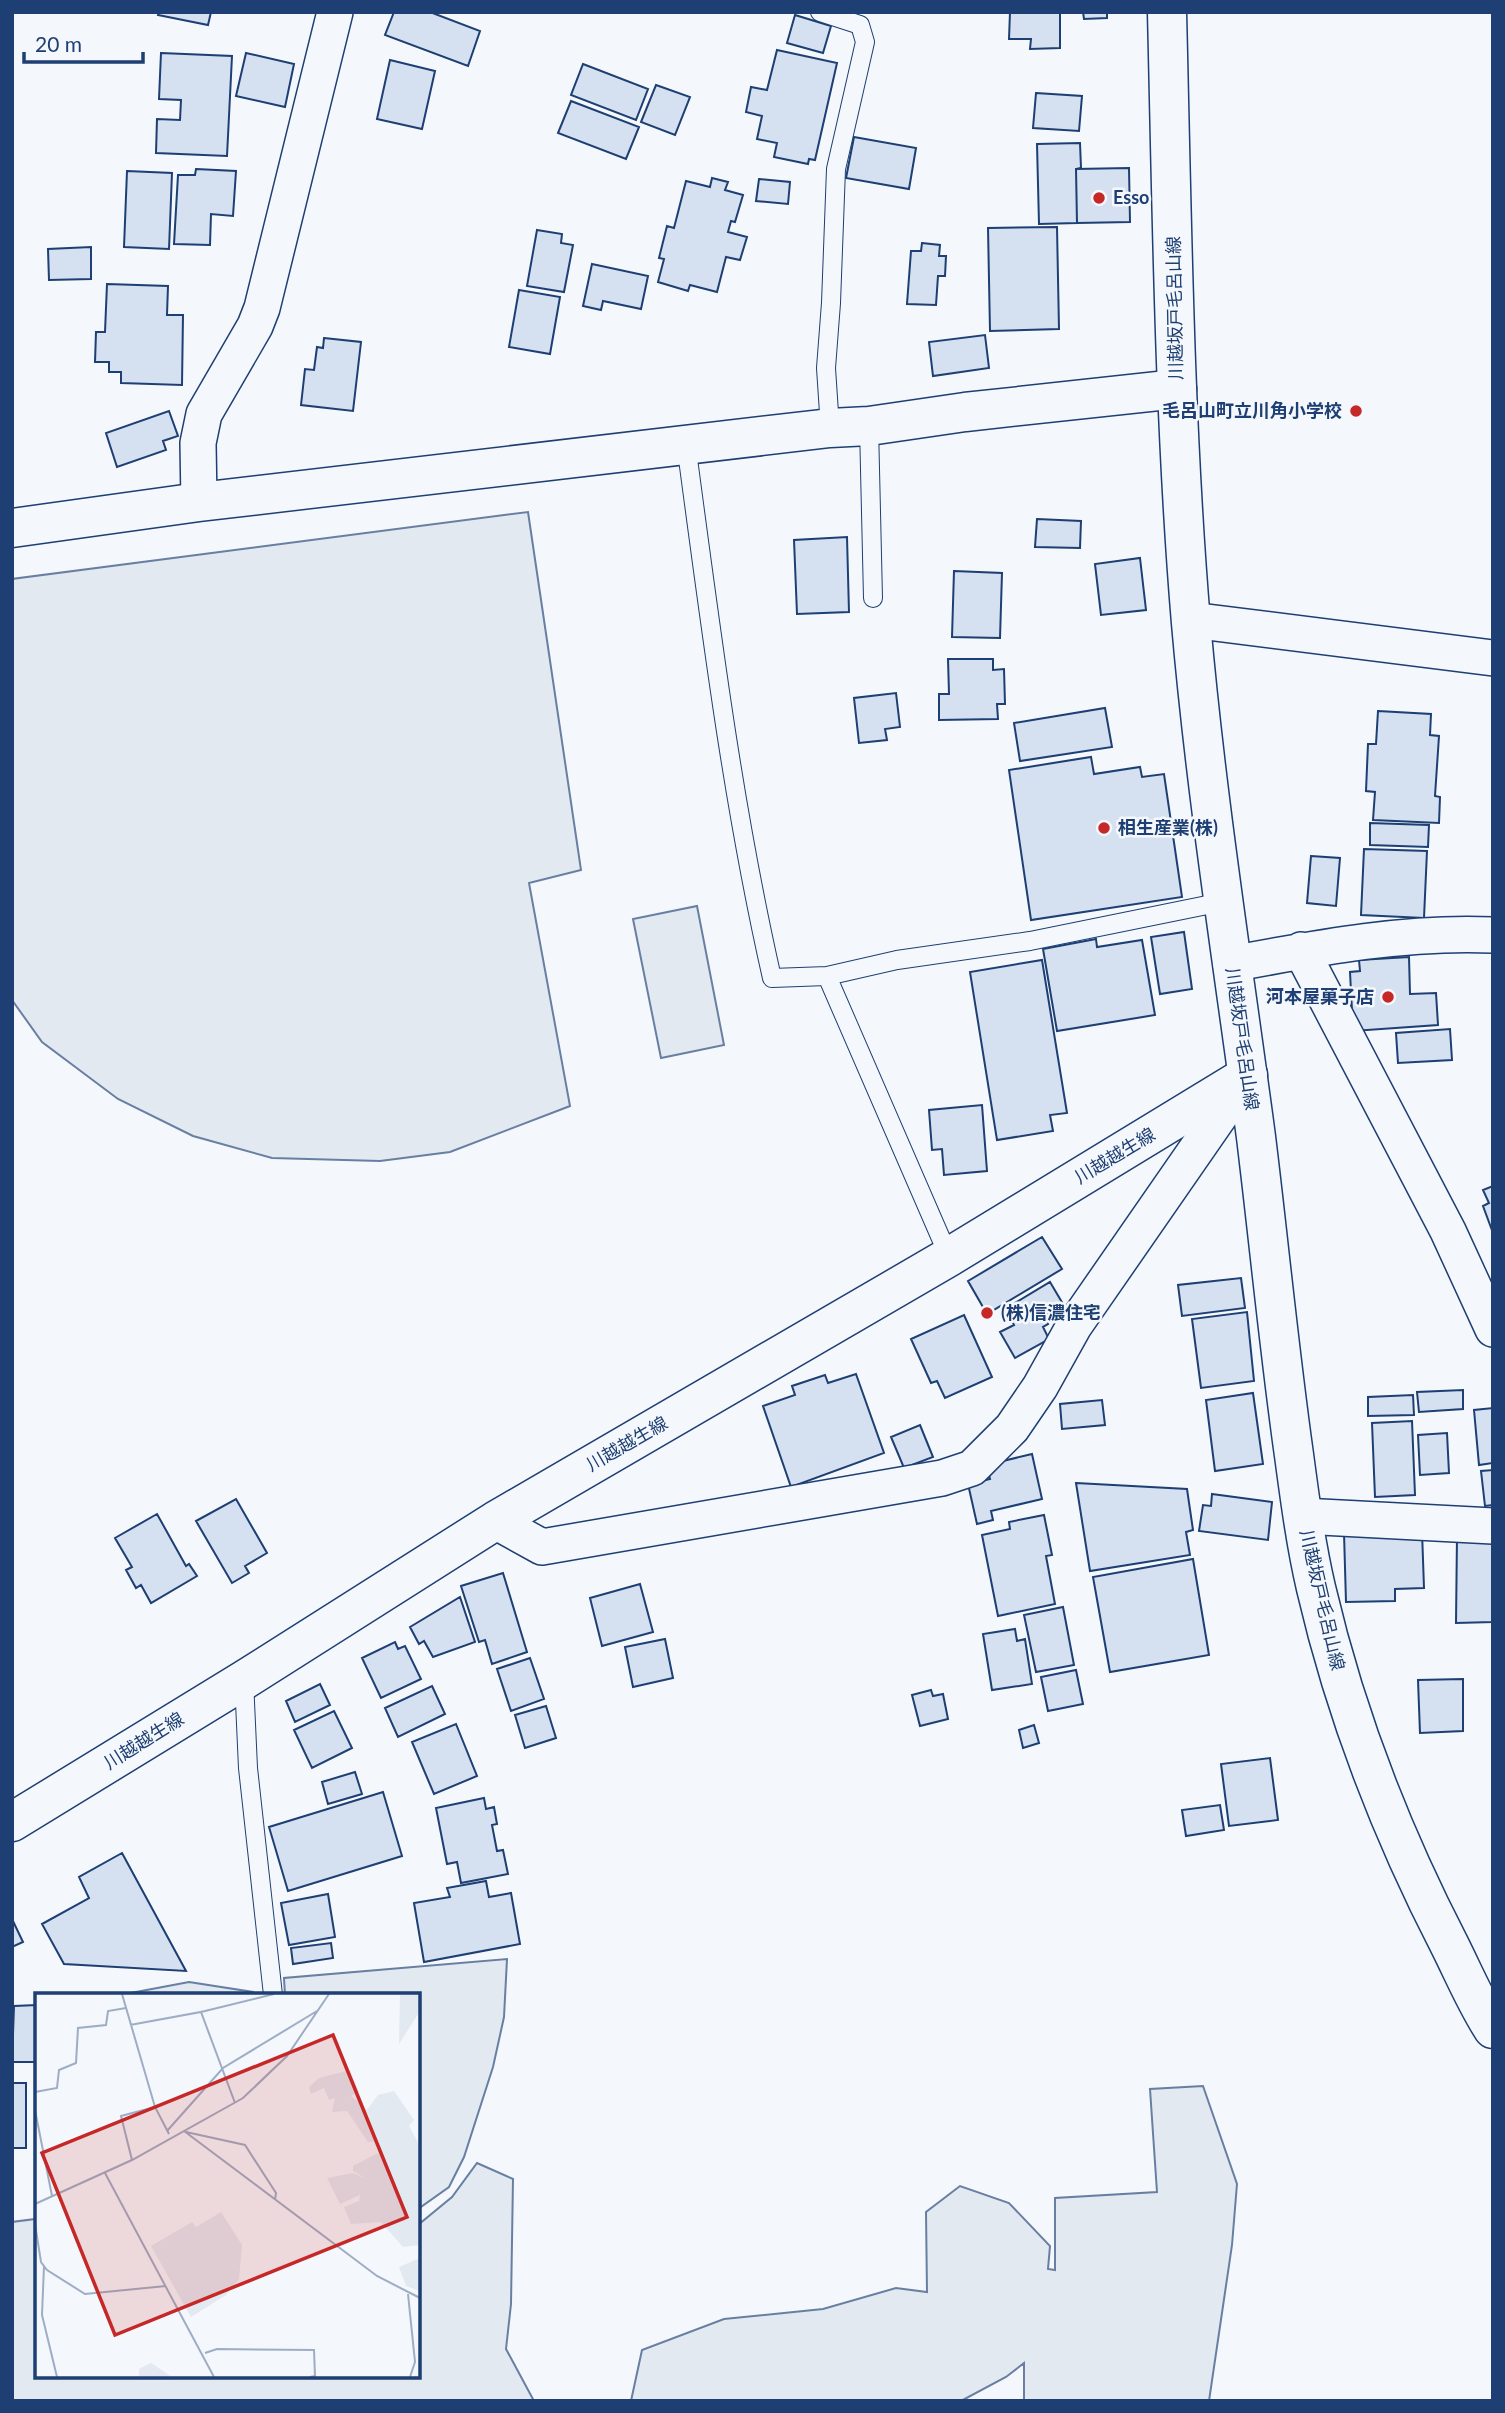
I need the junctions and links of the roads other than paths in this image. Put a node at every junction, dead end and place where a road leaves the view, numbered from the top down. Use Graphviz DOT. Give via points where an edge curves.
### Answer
graph roads {
  1 [pos="335,12"];
  2 [pos="820,12"];
  3 [pos="1167,12"];
  4 [pos="1177,390"];
  5 [pos="869,426"];
  6 [pos="830,428"];
  7 [pos="686,444"];
  8 [pos="199,502"];
  9 [pos="12,528"];
  10 [pos="873,598"];
  11 [pos="1191,620"];
  12 [pos="1493,658"];
  13 [pos="1222,902"];
  14 [pos="1493,935"];
  15 [pos="1301,950"];
  16 [pos="1231,964"];
  17 [pos="827,976"];
  18 [pos="1248,1075"];
  19 [pos="949,1256"];
  20 [pos="1493,1329"];
  21 [pos="1302,1516"];
  22 [pos="495,1521"];
  23 [pos="1493,1526"];
  24 [pos="244,1680"];
  25 [pos="12,1822"];
  26 [pos="273,1993"];
  27 [pos="1493,2029"];
  1 -- 8 [label="street" via="262,308 204,414 198,443"];
  2 -- 6 [label="lane" via="860,25 865,42 836,169 826,368"];
  3 -- 4 [label="main road, 川越坂戸毛呂山線"];
  4 -- 5 [label="main road"];
  4 -- 11 [label="main road, 川越坂戸毛呂山線"];
  5 -- 6 [label="main road"];
  5 -- 10 [label="lane"];
  6 -- 7 [label="main road"];
  7 -- 8 [label="main road"];
  7 -- 17 [label="lane" via="722,705 772,978"];
  8 -- 9 [label="main road"];
  11 -- 12 [label="street"];
  11 -- 13 [label="main road, 川越坂戸毛呂山線"];
  13 -- 16 [label="main road, 川越坂戸毛呂山線"];
  13 -- 17 [label="lane" via="1030,942 897,960"];
  14 -- 15 [label="street" via="1404,937"];
  15 -- 16 [label="street"];
  15 -- 20 [label="street" via="1448,1231"];
  16 -- 18 [label="main road, 川越坂戸毛呂山線"];
  17 -- 19 [label="lane"];
  18 -- 19 [label="main road, 川越越生線"];
  18 -- 21 [label="main road, 川越坂戸毛呂山線"];
  18 -- 22 [label="street" via="1074,1326 1012,1428 972,1468 942,1478 542,1547"];
  19 -- 22 [label="main road, 川越越生線"];
  21 -- 23 [label="street"];
  21 -- 27 [label="main road, 川越坂戸毛呂山線" via="1316,1588 1351,1716 1434,1915"];
  22 -- 24 [label="main road, 川越越生線"];
  24 -- 25 [label="main road, 川越越生線"];
  24 -- 26 [label="lane" via="248,1769"];
}
